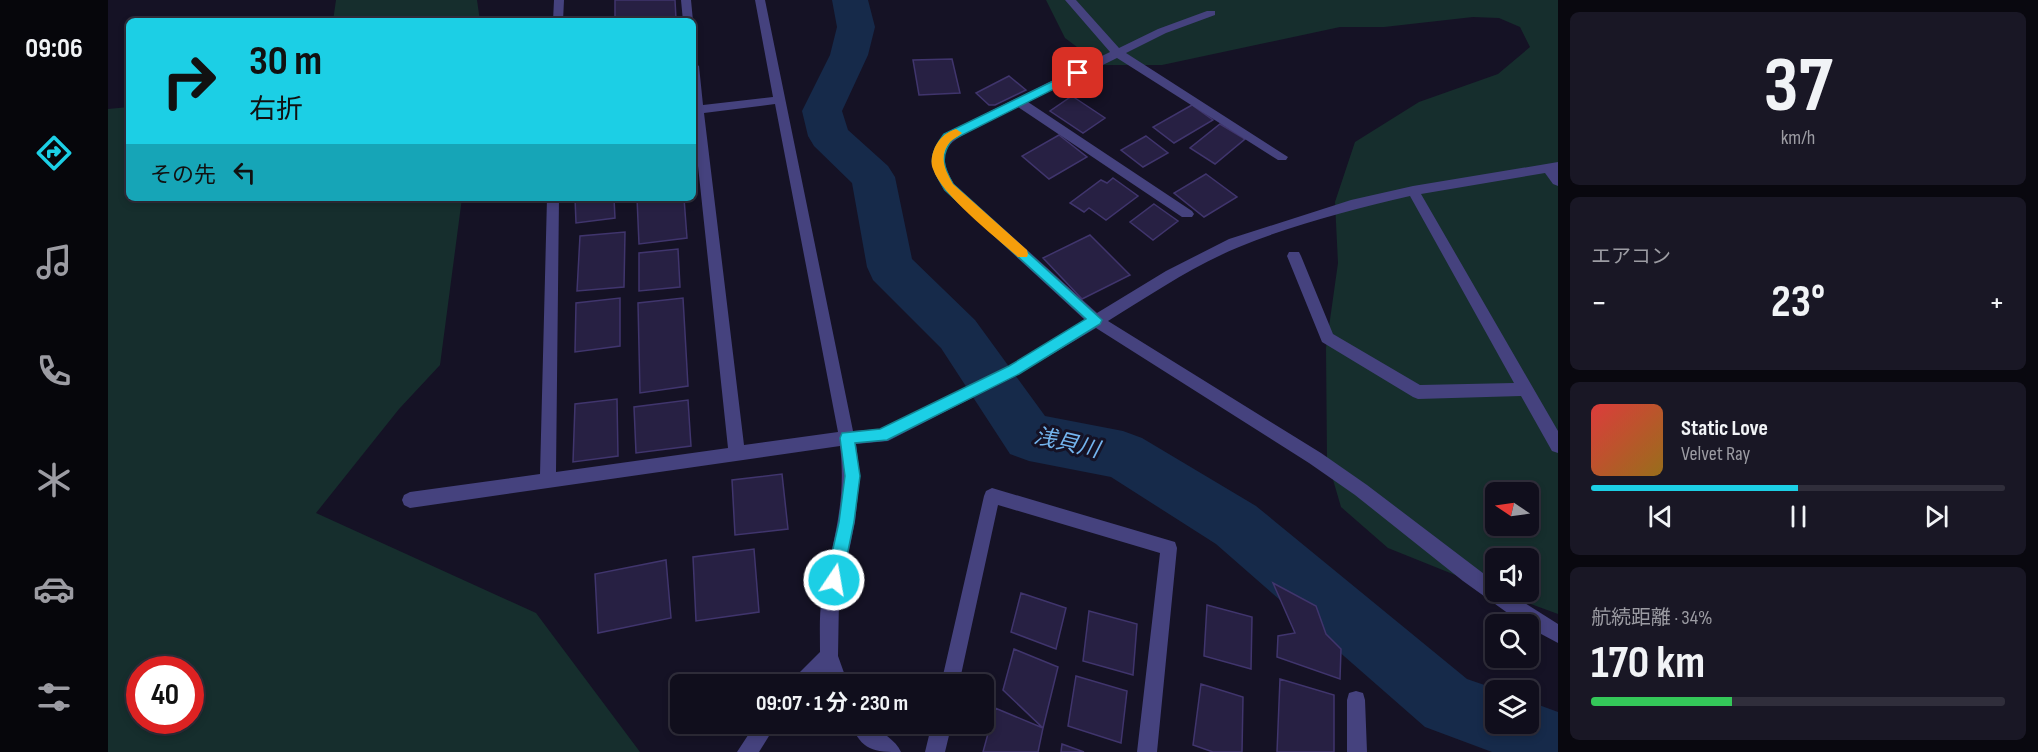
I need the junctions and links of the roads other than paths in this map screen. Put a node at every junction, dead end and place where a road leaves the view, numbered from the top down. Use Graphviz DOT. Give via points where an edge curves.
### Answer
graph roads {
  1 [pos="559,0"];
  2 [pos="686,0"];
  3 [pos="760,0"];
  4 [pos="1070,0"];
  5 [pos="1211,13"];
  6 [pos="558,18"];
  7 [pos="688,18"];
  8 [pos="1117,53"];
  9 [pos="778,100"];
  10 [pos="1019,102"];
  11 [pos="696,110"];
  12 [pos="696,118"];
  13 [pos="1282,158"];
  14 [pos="1553,167"];
  15 [pos="1558,182"];
  16 [pos="1413,191"];
  17 [pos="553,201"];
  18 [pos="1187,214"];
  19 [pos="1294,256"];
  20 [pos="1095,320"];
  21 [pos="1526,389"];
  22 [pos="848,438"];
  23 [pos="1558,446"];
  24 [pos="737,455"];
  25 [pos="548,482"];
  26 [pos="410,500"];
  27 [pos="1558,634"];
  28 [pos="829,656"];
  29 [pos="812,674"];
  30 [pos="835,674"];
  31 [pos="952,674"];
  32 [pos="1356,700"];
  33 [pos="759,734"];
  34 [pos="869,734"];
  35 [pos="939,734"];
  36 [pos="747,752"];
  37 [pos="891,752"];
  38 [pos="935,752"];
  39 [pos="1147,752"];
  40 [pos="1357,752"];
  1 -- 6 [label="street"];
  2 -- 7 [label="street"];
  3 -- 9 [label="street"];
  4 -- 8 [label="street"];
  5 -- 8 [label="street"];
  8 -- 10 [label="street"];
  8 -- 13 [label="street"];
  9 -- 11 [label="street"];
  9 -- 22 [label="street"];
  10 -- 18 [label="street"];
  10 -- 20 [label="street" via="948,137 937,159 939,170 949,187"];
  12 -- 24 [label="street"];
  14 -- 15 [label="street"];
  14 -- 16 [label="street"];
  16 -- 20 [label="street" via="1351,205 1234,243 1170,275"];
  16 -- 21 [label="street"];
  17 -- 25 [label="street"];
  19 -- 21 [label="street" via="1327,338 1418,392"];
  20 -- 22 [label="street" via="1014,370 882,436"];
  20 -- 27 [label="street" via="1315,458 1469,575"];
  21 -- 23 [label="street"];
  22 -- 24 [label="street"];
  22 -- 28 [label="street" via="852,476 847,522 830,599"];
  24 -- 25 [label="street"];
  25 -- 26 [label="street"];
  28 -- 29 [label="street"];
  28 -- 30 [label="street"];
  31 -- 39 [label="street" via="992,496 1169,548"];
  32 -- 40 [label="street"];
  33 -- 36 [label="street"];
  34 -- 37 [label="street"];
  35 -- 38 [label="street"];
}
